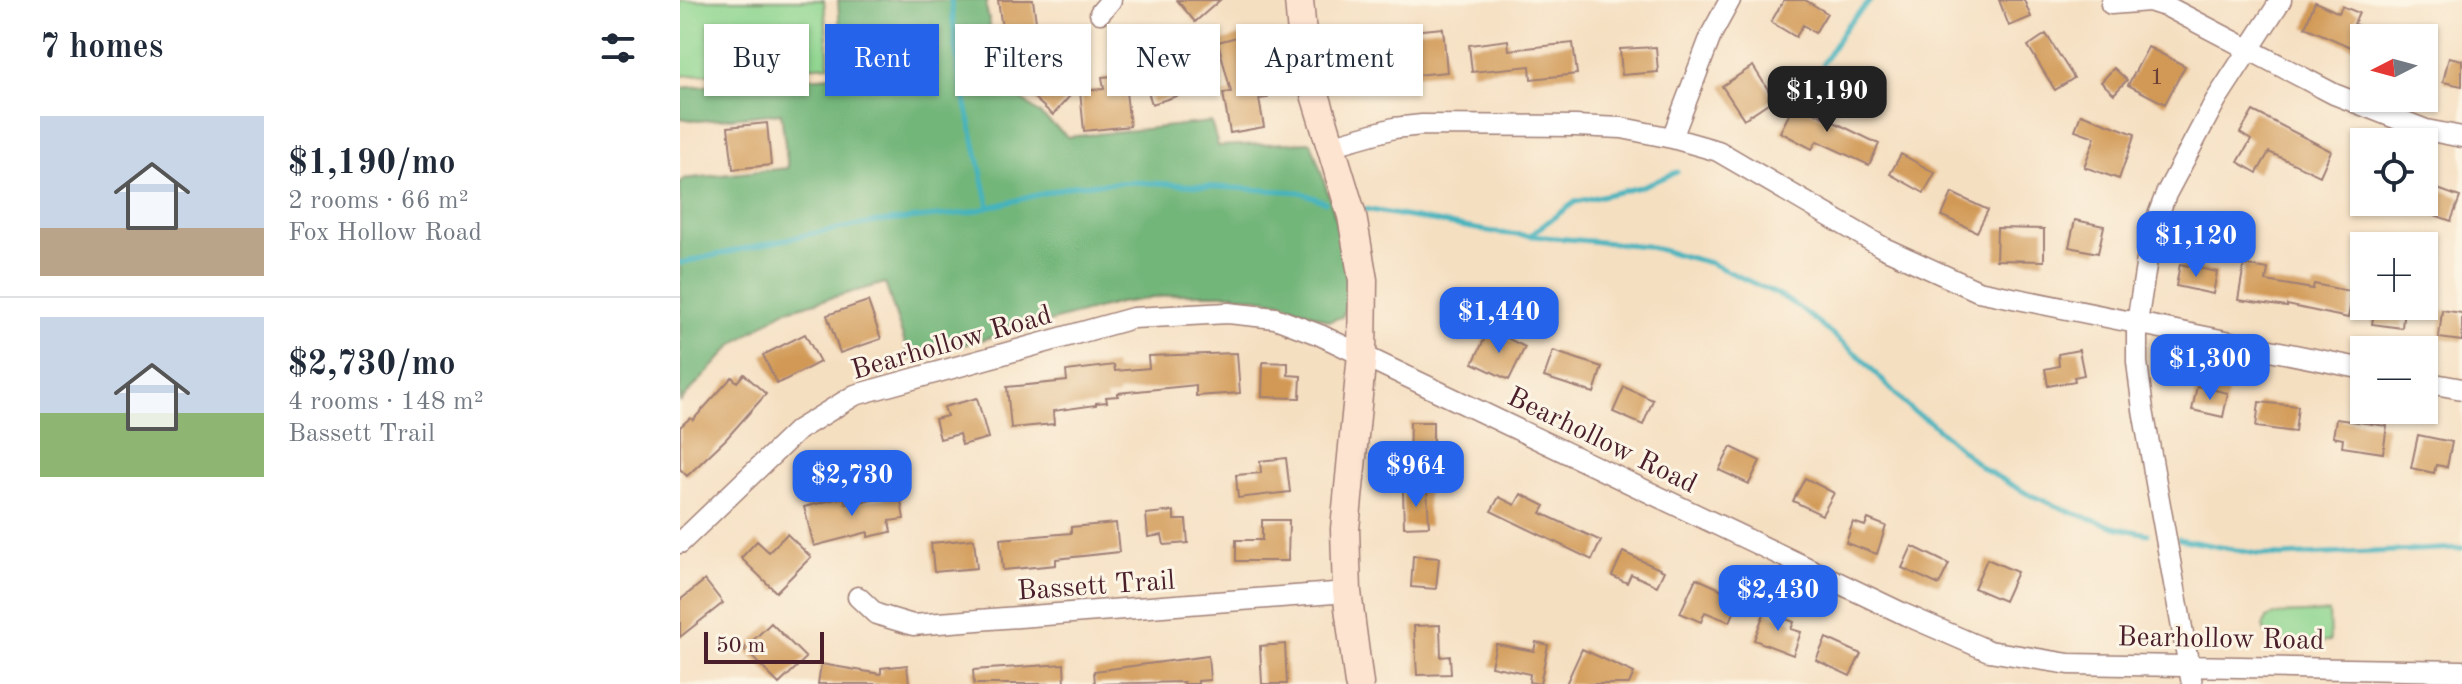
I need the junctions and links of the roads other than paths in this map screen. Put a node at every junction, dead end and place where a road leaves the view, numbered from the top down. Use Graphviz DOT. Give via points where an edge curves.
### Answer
graph roads {
  1 [pos="1299,0"];
  2 [pos="1730,0"];
  3 [pos="2281,0"];
  4 [pos="2111,4"];
  5 [pos="2250,49"];
  6 [pos="2462,137"];
  7 [pos="1672,138"];
  8 [pos="1330,146"];
  9 [pos="2137,323"];
  10 [pos="1362,354"];
  11 [pos="2350,366"];
  12 [pos="2438,385"];
  13 [pos="2462,389"];
  14 [pos="680,543"];
  15 [pos="1347,592"];
  16 [pos="858,597"];
  17 [pos="2462,671"];
  18 [pos="2190,674"];
  19 [pos="1359,684"];
  1 -- 8 [label="street" via="1304,58"];
  2 -- 7 [label="street"];
  3 -- 5 [label="street"];
  4 -- 5 [label="street" via="2149,1 2168,7"];
  5 -- 6 [label="street" via="2378,113"];
  5 -- 9 [label="street" via="2166,194 2151,234"];
  7 -- 8 [label="street" via="1622,128 1422,125"];
  7 -- 9 [label="street" via="1718,151 1884,248 1978,291"];
  8 -- 10 [label="street" via="1360,256"];
  9 -- 11 [label="street"];
  9 -- 18 [label="street" via="2143,410"];
  10 -- 14 [label="street, Bearhollow Road" via="1275,318 1193,314 1133,318 905,380 855,395 798,430"];
  10 -- 15 [label="street" via="1346,506"];
  10 -- 18 [label="street, Bearhollow Road" via="1989,651"];
  12 -- 13 [label="street"];
  15 -- 16 [label="street, Bassett Trail" via="913,625 876,614"];
  15 -- 19 [label="street"];
  17 -- 18 [label="street, Bearhollow Road"];
}
